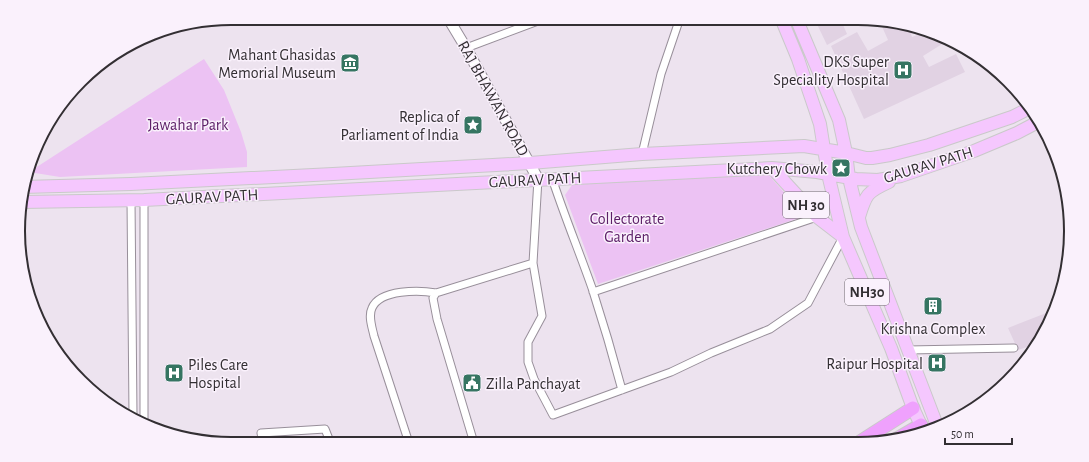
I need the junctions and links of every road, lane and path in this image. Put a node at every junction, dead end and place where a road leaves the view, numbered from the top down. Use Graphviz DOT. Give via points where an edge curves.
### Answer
graph roads {
  1 [pos="452,25"];
  2 [pos="527,25"];
  3 [pos="678,25"];
  4 [pos="783,25"];
  5 [pos="799,25"];
  6 [pos="466,48"];
  7 [pos="1024,111"];
  8 [pos="1034,124"];
  9 [pos="824,150"];
  10 [pos="846,153"];
  11 [pos="642,154"];
  12 [pos="530,163"];
  13 [pos="772,168"];
  14 [pos="828,174"];
  15 [pos="901,176"];
  16 [pos="552,178"];
  17 [pos="849,178"];
  18 [pos="538,179"];
  19 [pos="30,187"];
  20 [pos="131,200"];
  21 [pos="144,200"];
  22 [pos="27,202"];
  23 [pos="817,217"];
  24 [pos="859,218"];
  25 [pos="843,237"];
  26 [pos="533,263"];
  27 [pos="593,292"];
  28 [pos="436,293"];
  29 [pos="1014,348"];
  30 [pos="908,350"];
  31 [pos="622,390"];
  32 [pos="913,408"];
  33 [pos="132,411"];
  34 [pos="144,418"];
  35 [pos="936,422"];
  36 [pos="921,427"];
  37 [pos="262,437"];
  38 [pos="328,437"];
  39 [pos="407,437"];
  40 [pos="472,437"];
  41 [pos="868,437"];
  1 -- 6 [label="main road, RAJ BHAWAN ROAD"];
  2 -- 6 [label="street"];
  3 -- 11 [label="street" via="661,74"];
  4 -- 9 [label="main road, NH30" via="820,124"];
  5 -- 10 [label="main road, NH30" via="839,120"];
  6 -- 12 [label="main road, RAJ BHAWAN ROAD"];
  7 -- 10 [label="main road" via="929,145 890,155 866,158"];
  8 -- 15 [label="main road, GAURAV PATH" via="974,151"];
  9 -- 10 [label="main road"];
  9 -- 11 [label="main road" via="807,146"];
  9 -- 14 [label="main road, NH30"];
  10 -- 17 [label="main road, NH30"];
  11 -- 12 [label="main road"];
  12 -- 18 [label="main road, RAJ BHAWAN ROAD"];
  12 -- 19 [label="main road" via="131,184"];
  13 -- 14 [label="main road, GAURAV PATH"];
  13 -- 16 [label="main road, GAURAV PATH"];
  13 -- 23 [label="main road, NH 30"];
  14 -- 17 [label="main road, GAURAV PATH"];
  14 -- 25 [label="main road, NH30"];
  15 -- 17 [label="main road, GAURAV PATH" via="873,181"];
  15 -- 24 [label="main road" via="875,188 867,195"];
  16 -- 18 [label="main road, GAURAV PATH"];
  16 -- 27 [label="street"];
  17 -- 24 [label="main road, NH30"];
  18 -- 21 [label="main road, GAURAV PATH"];
  18 -- 26 [label="street"];
  20 -- 21 [label="main road, GAURAV PATH"];
  20 -- 22 [label="main road, GAURAV PATH"];
  20 -- 33 [label="street"];
  21 -- 34 [label="street"];
  23 -- 25 [label="main road, NH 30"];
  23 -- 27 [label="street"];
  24 -- 30 [label="main road, NH30"];
  25 -- 31 [label="street" via="808,303 770,329 672,372"];
  25 -- 32 [label="main road, NH30"];
  26 -- 28 [label="street"];
  26 -- 31 [label="street" via="542,316 528,342 528,362 553,416"];
  27 -- 31 [label="street"];
  28 -- 39 [label="street" via="423,291 386,295 372,308 370,317"];
  28 -- 40 [label="street" via="433,298 437,319"];
  29 -- 30 [label="street"];
  30 -- 35 [label="main road, NH30"];
  32 -- 36 [label="main road, NH30"];
  32 -- 41 [label="highway"];
  37 -- 38 [label="street" via="261,433 325,429"];
}
